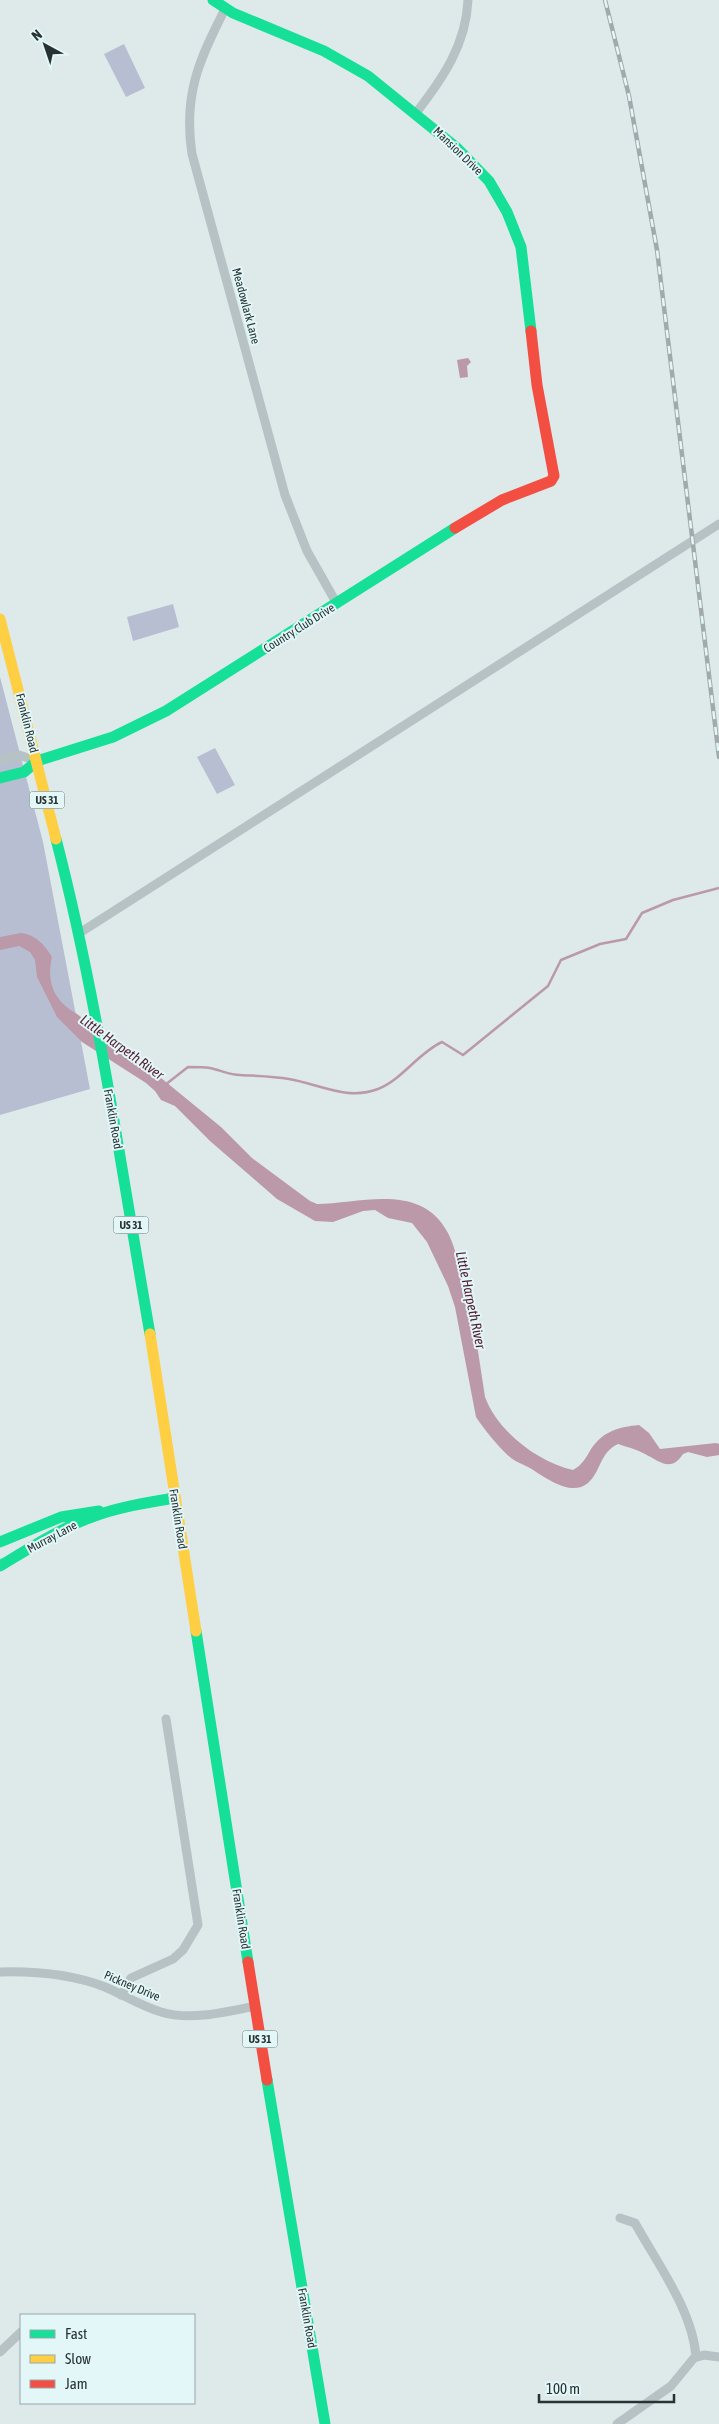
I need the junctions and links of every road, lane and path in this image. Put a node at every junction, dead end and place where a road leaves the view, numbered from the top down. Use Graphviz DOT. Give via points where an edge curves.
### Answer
graph roads {
  1 [pos="213,0"];
  2 [pos="468,0"];
  3 [pos="225,9"];
  4 [pos="416,113"];
  5 [pos="553,479"];
  6 [pos="716,528"];
  7 [pos="337,604"];
  8 [pos="0,619"];
  9 [pos="0,760"];
  10 [pos="37,761"];
  11 [pos="0,778"];
  12 [pos="78,934"];
  13 [pos="174,1498"];
  14 [pos="106,1512"];
  15 [pos="0,1542"];
  16 [pos="0,1566"];
  17 [pos="166,1719"];
  18 [pos="0,1972"];
  19 [pos="121,1995"];
  20 [pos="255,2006"];
  21 [pos="620,2218"];
  22 [pos="20,2333"];
  23 [pos="0,2352"];
  24 [pos="696,2357"];
  25 [pos="719,2357"];
  26 [pos="325,2424"];
  27 [pos="617,2424"];
  1 -- 3 [label="main road, Mansion Drive"];
  2 -- 4 [label="street" via="463,32 451,65"];
  3 -- 4 [label="main road, Mansion Drive" via="342,60"];
  3 -- 7 [label="street, Meadowlark Lane" via="195,79 189,130 192,154 287,502 307,551"];
  4 -- 5 [label="main road, Mansion Drive" via="489,181 517,236 525,275 536,385 553,462"];
  5 -- 7 [label="main road, Country Club Drive" via="488,508"];
  6 -- 12 [label="street"];
  7 -- 10 [label="main road, Country Club Drive" via="166,712 113,737"];
  8 -- 10 [label="main road, Franklin Road / US 31"];
  9 -- 10 [label="street, Country Club Drive" via="19,755"];
  10 -- 11 [label="main road, Country Club Drive" via="24,772"];
  10 -- 12 [label="main road, Franklin Road / US 31"];
  12 -- 13 [label="main road, Franklin Road / US 31" via="154,1360"];
  13 -- 14 [label="main road, Murray Lane"];
  13 -- 20 [label="main road, Franklin Road / US 31"];
  14 -- 15 [label="main road, Murray Lane" via="87,1510"];
  14 -- 16 [label="main road, Murray Lane" via="61,1531"];
  17 -- 19 [label="street" via="198,1925 183,1950 173,1959 131,1978"];
  18 -- 19 [label="street, Pickney Drive" via="66,1974"];
  19 -- 20 [label="street, Pickney Drive" via="172,2014 221,2013"];
  20 -- 26 [label="main road, Franklin Road / US 31"];
  21 -- 24 [label="street" via="635,2223 686,2315 695,2342"];
  22 -- 23 [label="street"];
  24 -- 25 [label="street"];
  24 -- 27 [label="street" via="671,2386"];
}
